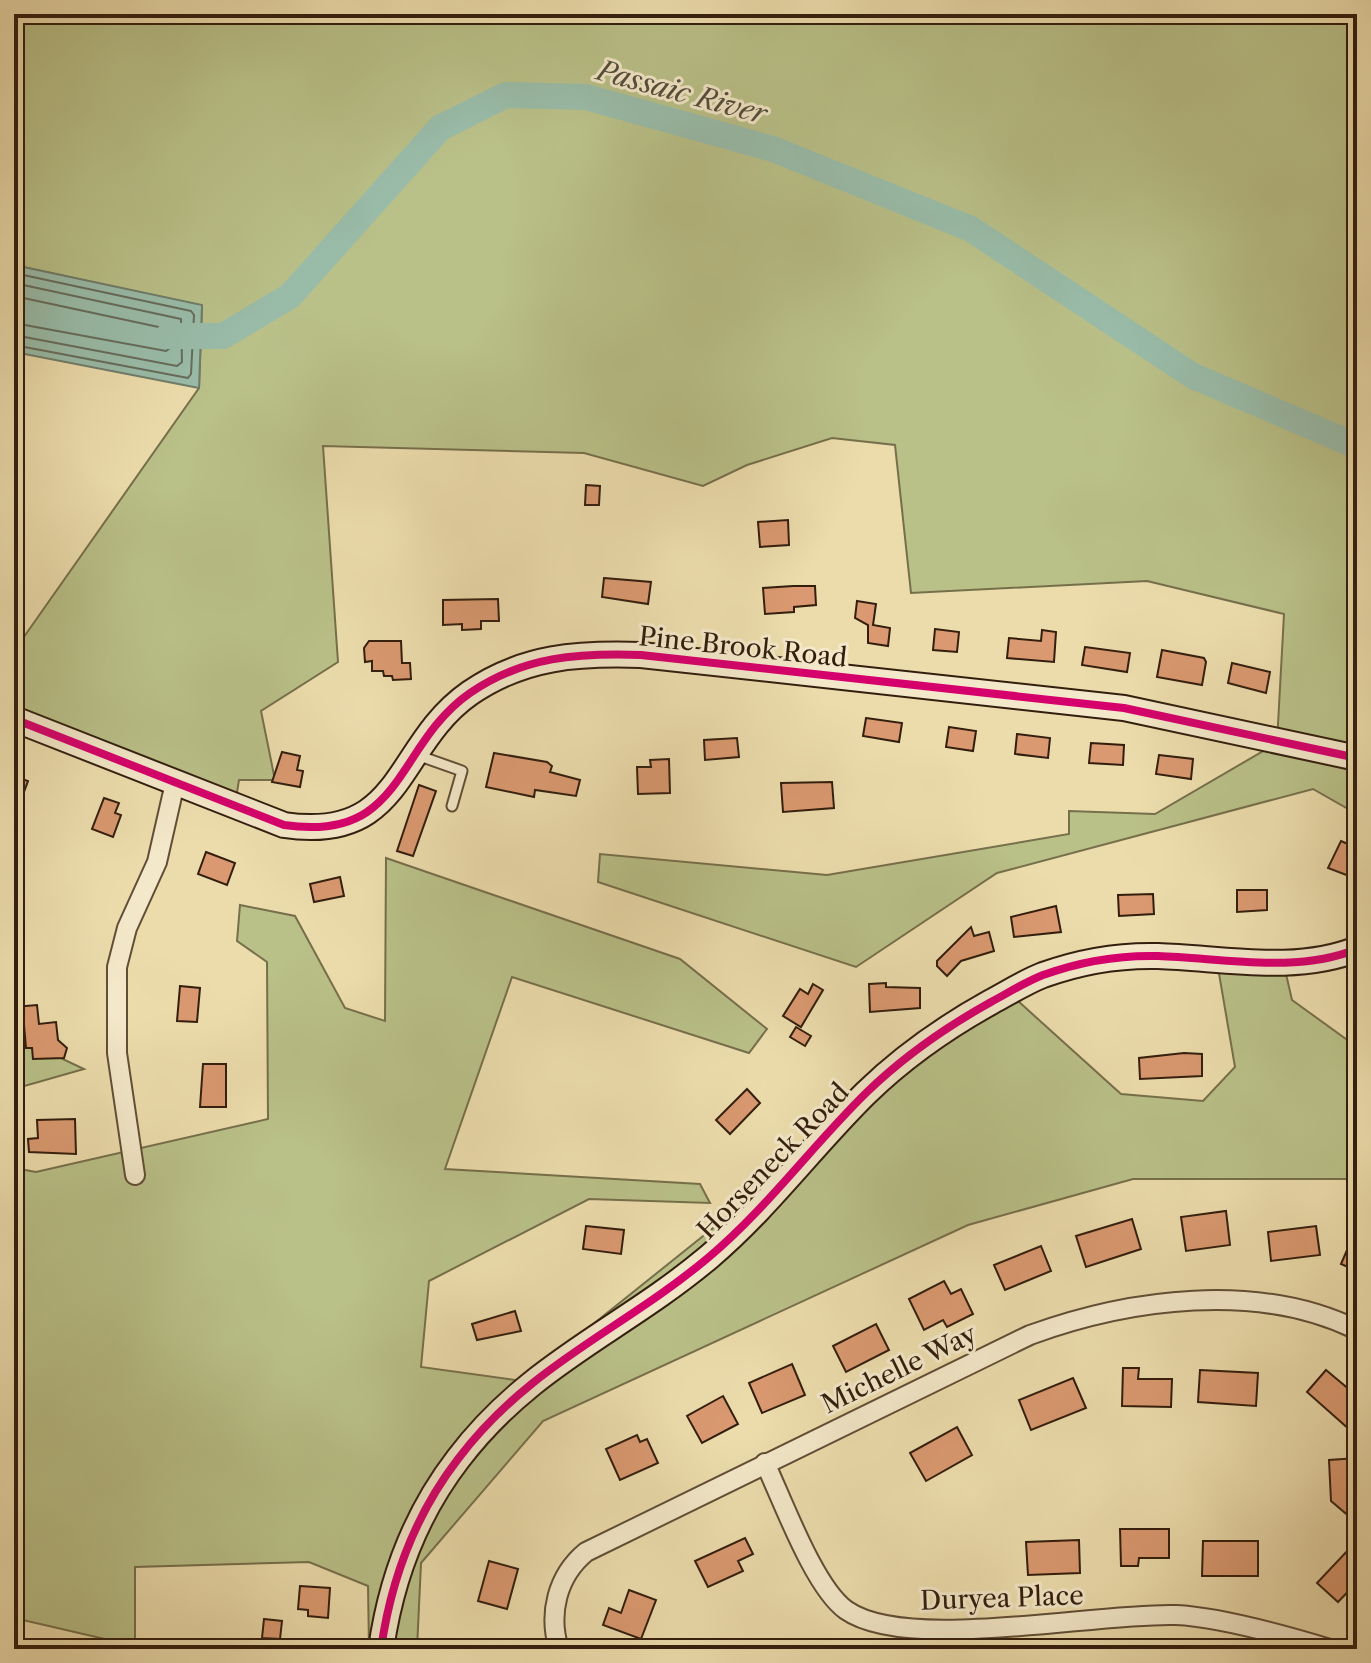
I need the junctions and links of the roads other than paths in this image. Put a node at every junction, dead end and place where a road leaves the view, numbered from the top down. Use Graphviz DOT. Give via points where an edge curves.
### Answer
graph roads {
  1 [pos="14,719"];
  2 [pos="417,755"];
  3 [pos="1357,758"];
  4 [pos="175,783"];
  5 [pos="452,806"];
  6 [pos="1357,949"];
  7 [pos="135,1175"];
  8 [pos="1357,1330"];
  9 [pos="765,1463"];
  10 [pos="381,1649"];
  11 [pos="559,1649"];
  12 [pos="1330,1649"];
  1 -- 4 [label="street, Pine Brook Road"];
  2 -- 3 [label="street, Pine Brook Road" via="453,707 485,683 540,659 600,654 1124,708"];
  2 -- 4 [label="street, Pine Brook Road" via="378,805 353,822 329,828 284,825"];
  2 -- 5 [label="lane" via="462,771"];
  4 -- 7 [label="street" via="157,862 127,928 117,967 117,1053"];
  6 -- 10 [label="street, Horseneck Road" via="1298,962 1137,956 1067,967 1022,985 930,1039 865,1095 712,1255 556,1362 488,1422 456,1461 414,1530 393,1586"];
  8 -- 9 [label="street, Michelle Way" via="1316,1314 1221,1301 1106,1311 1030,1335"];
  9 -- 11 [label="street, Michelle Way" via="578,1558 555,1602"];
  9 -- 12 [label="street, Duryea Place" via="827,1591 845,1609 876,1624 1002,1627 1177,1615"];
}
